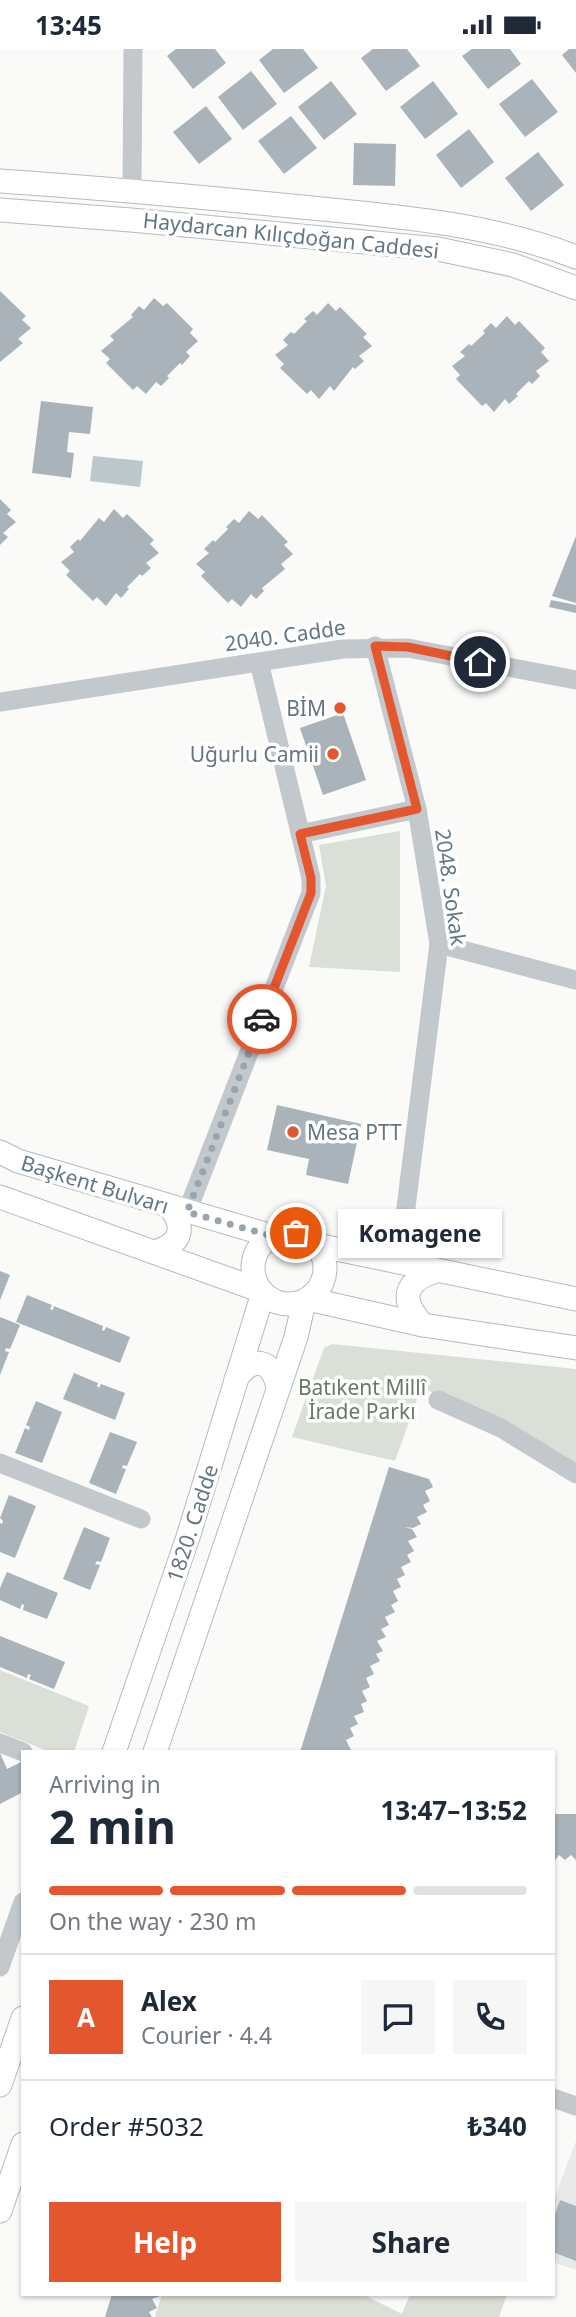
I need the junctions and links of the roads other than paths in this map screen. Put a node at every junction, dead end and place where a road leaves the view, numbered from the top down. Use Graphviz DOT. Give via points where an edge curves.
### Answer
graph roads {
  1 [pos="133,49"];
  2 [pos="0,181"];
  3 [pos="132,191"];
  4 [pos="0,210"];
  5 [pos="576,257"];
  6 [pos="576,288"];
  7 [pos="375,646"];
  8 [pos="259,661"];
  9 [pos="576,680"];
  10 [pos="0,702"];
  11 [pos="417,809"];
  12 [pos="300,834"];
  13 [pos="439,944"];
  14 [pos="576,980"];
  15 [pos="0,1152"];
  16 [pos="0,1197"];
  17 [pos="179,1210"];
  18 [pos="272,1236"];
  19 [pos="317,1245"];
  20 [pos="154,1252"];
  21 [pos="398,1263"];
  22 [pos="436,1271"];
  23 [pos="261,1291"];
  24 [pos="576,1299"];
  25 [pos="306,1300"];
  26 [pos="423,1325"];
  27 [pos="576,1348"];
  28 [pos="236,1379"];
  29 [pos="278,1388"];
  30 [pos="438,1401"];
  31 [pos="0,1463"];
  32 [pos="576,1475"];
  33 [pos="141,1519"];
  34 [pos="0,1743"];
  35 [pos="115,1750"];
  36 [pos="156,1750"];
  37 [pos="21,1751"];
  38 [pos="21,1908"];
  39 [pos="0,1967"];
  40 [pos="21,2024"];
  41 [pos="0,2085"];
  42 [pos="555,2099"];
  43 [pos="576,2106"];
  44 [pos="21,2150"];
  45 [pos="0,2211"];
  1 -- 3 [label="street"];
  2 -- 3 [label="main road, Haydarcan Kılıçdoğan Caddesi"];
  3 -- 5 [label="main road, Haydarcan Kılıçdoğan Caddesi" via="435,222 513,237"];
  4 -- 6 [label="main road, Haydarcan Kılıçdoğan Caddesi" via="438,249 513,265"];
  7 -- 8 [label="street, 2040. Cadde"];
  7 -- 9 [label="street, 2040. Cadde" via="408,647"];
  7 -- 11 [label="street, 2048. Sokak"];
  8 -- 10 [label="street, 2040. Cadde"];
  8 -- 12 [label="street"];
  11 -- 12 [label="street"];
  11 -- 13 [label="street, 2048. Sokak"];
  12 -- 17 [label="street" via="311,893"];
  13 -- 14 [label="street"];
  13 -- 21 [label="street, 2048. Sokak"];
  15 -- 17 [label="main road, Başkent Bulvarı"];
  16 -- 20 [label="main road, Başkent Bulvarı"];
  17 -- 18 [label="main road, Başkent Bulvarı"];
  17 -- 20 [label="main road" via="178,1236 173,1244"];
  18 -- 19 [label="main road" via="296,1233"];
  18 -- 23 [label="main road" via="262,1244 253,1266"];
  19 -- 21 [label="main road"];
  19 -- 25 [label="main road" via="326,1266 325,1277"];
  20 -- 23 [label="main road, Başkent Bulvarı"];
  21 -- 22 [label="main road"];
  22 -- 24 [label="main road"];
  22 -- 26 [label="main road" via="414,1281 408,1290 412,1313"];
  23 -- 25 [label="main road" via="279,1303"];
  23 -- 28 [label="main road, 1820. Cadde"];
  25 -- 26 [label="main road"];
  25 -- 29 [label="main road, 1820. Cadde"];
  26 -- 27 [label="main road"];
  28 -- 29 [label="main road" via="250,1364 262,1363 272,1369"];
  28 -- 35 [label="main road, 1820. Cadde" via="188,1538"];
  29 -- 36 [label="main road, 1820. Cadde"];
  30 -- 32 [label="street" via="501,1428"];
  31 -- 33 [label="street"];
  34 -- 37 [label="street"];
  38 -- 39 [label="street"];
  40 -- 41 [label="main road"];
  42 -- 43 [label="street"];
  44 -- 45 [label="main road"];
}
